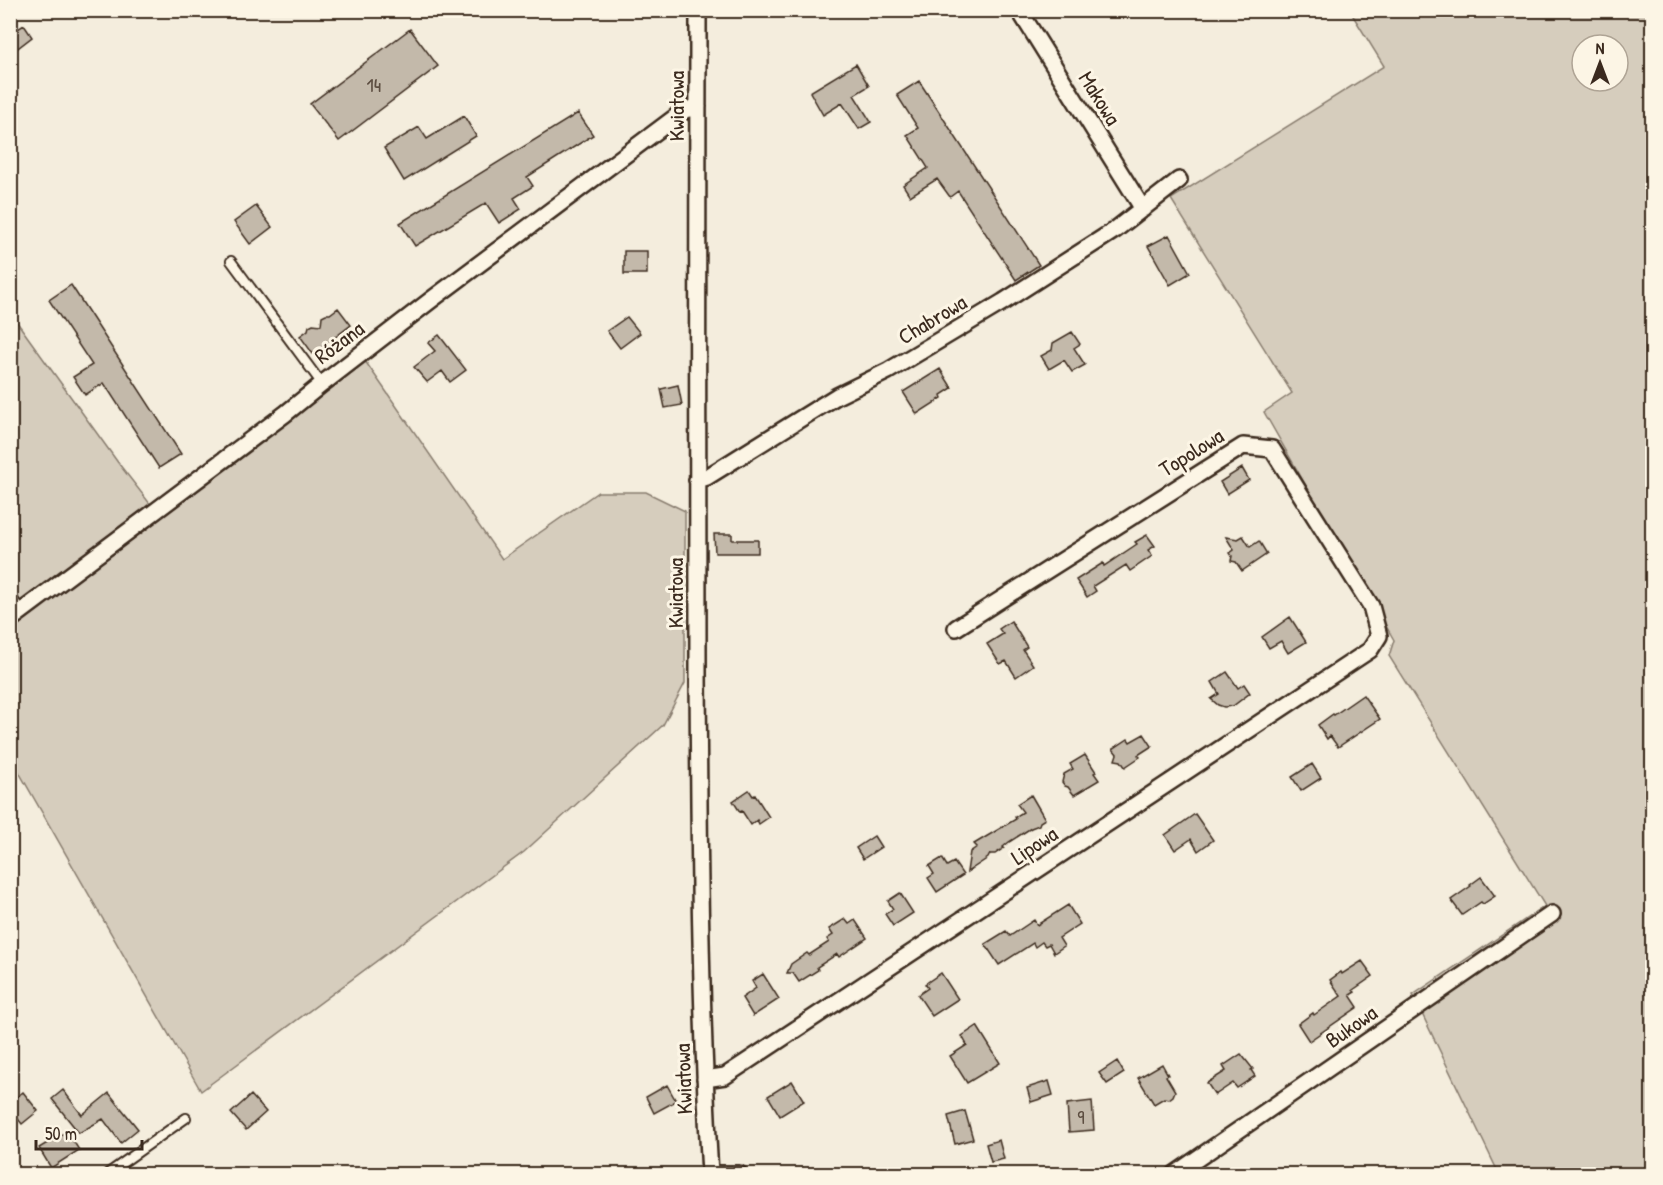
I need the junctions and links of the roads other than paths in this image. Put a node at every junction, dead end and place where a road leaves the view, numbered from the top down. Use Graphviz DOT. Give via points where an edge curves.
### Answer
graph roads {
  1 [pos="698,10"];
  2 [pos="1019,10"];
  3 [pos="698,106"];
  4 [pos="1179,180"];
  5 [pos="1143,209"];
  6 [pos="231,261"];
  7 [pos="322,384"];
  8 [pos="697,480"];
  9 [pos="10,596"];
  10 [pos="16,616"];
  11 [pos="956,628"];
  12 [pos="1379,636"];
  13 [pos="1552,914"];
  14 [pos="705,1079"];
  15 [pos="186,1118"];
  16 [pos="107,1174"];
  17 [pos="710,1174"];
  18 [pos="739,1174"];
  19 [pos="1175,1174"];
  1 -- 3 [label="street, Kwiatowa"];
  2 -- 5 [label="street, Makowa"];
  3 -- 7 [label="street, Różana" via="685,110"];
  3 -- 8 [label="street, Kwiatowa"];
  4 -- 5 [label="street, Chabrowa"];
  5 -- 8 [label="street, Chabrowa" via="994,308"];
  6 -- 7 [label="lane"];
  7 -- 10 [label="street, Różana"];
  8 -- 14 [label="street, Kwiatowa" via="699,884"];
  9 -- 10 [label="lane"];
  11 -- 12 [label="street, Topolowa" via="1243,446 1272,448 1371,606"];
  12 -- 14 [label="street, Lipowa" via="1370,650 735,1070"];
  13 -- 19 [label="street, Bukowa"];
  14 -- 17 [label="street, Kwiatowa"];
  15 -- 16 [label="lane"];
  17 -- 18 [label="street"];
}
